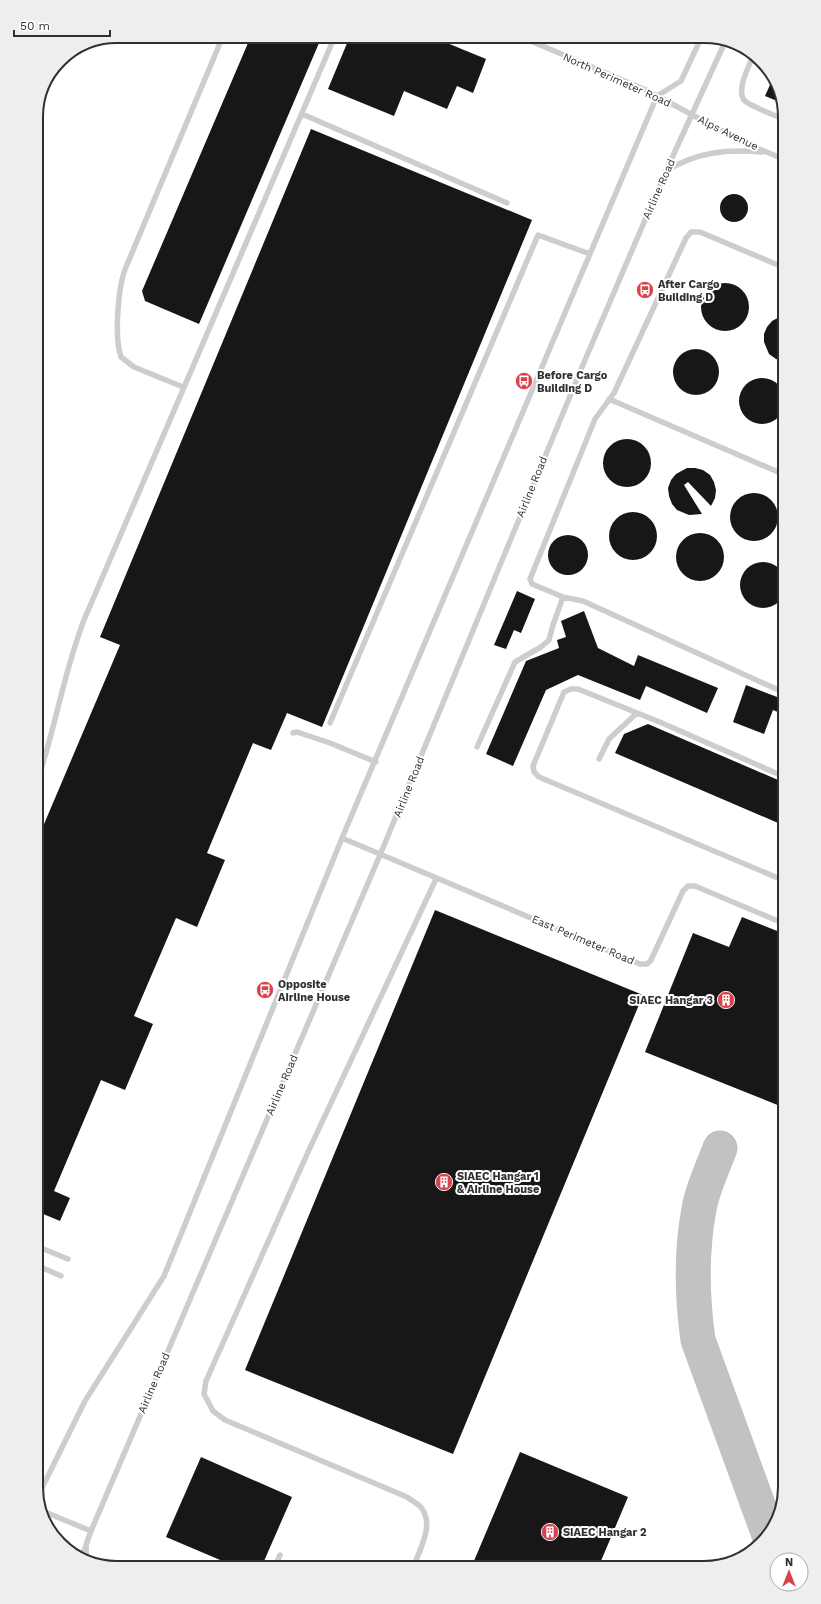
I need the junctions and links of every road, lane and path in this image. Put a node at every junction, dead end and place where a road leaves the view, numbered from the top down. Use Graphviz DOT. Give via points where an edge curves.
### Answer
graph roads {
  1 [pos="220,43"];
  2 [pos="332,43"];
  3 [pos="535,43"];
  4 [pos="699,43"];
  5 [pos="540,45"];
  6 [pos="723,45"];
  7 [pos="752,60"];
  8 [pos="657,96"];
  9 [pos="302,114"];
  10 [pos="692,116"];
  11 [pos="778,117"];
  12 [pos="766,152"];
  13 [pos="778,157"];
  14 [pos="666,171"];
  15 [pos="507,203"];
  16 [pos="590,254"];
  17 [pos="778,265"];
  18 [pos="183,387"];
  19 [pos="609,399"];
  20 [pos="778,472"];
  21 [pos="563,597"];
  22 [pos="778,690"];
  23 [pos="637,713"];
  24 [pos="330,722"];
  25 [pos="293,733"];
  26 [pos="477,747"];
  27 [pos="599,759"];
  28 [pos="43,762"];
  29 [pos="376,762"];
  30 [pos="778,774"];
  31 [pos="342,838"];
  32 [pos="380,855"];
  33 [pos="778,878"];
  34 [pos="436,879"];
  35 [pos="778,921"];
  36 [pos="43,1249"];
  37 [pos="68,1259"];
  38 [pos="43,1268"];
  39 [pos="61,1276"];
  40 [pos="43,1486"];
  41 [pos="48,1513"];
  42 [pos="91,1531"];
  43 [pos="86,1545"];
  44 [pos="83,1552"];
  45 [pos="87,1554"];
  46 [pos="280,1555"];
  47 [pos="277,1561"];
  48 [pos="415,1561"];
  1 -- 18 [label="lane" via="124,271 121,286 117,340 121,357 134,367"];
  2 -- 9 [label="lane"];
  3 -- 5 [label="lane, North Perimeter Road"];
  4 -- 8 [label="lane" via="681,81"];
  5 -- 8 [label="lane, North Perimeter Road"];
  6 -- 10 [label="lane, Airline Road"];
  7 -- 11 [label="lane" via="742,85 745,101"];
  8 -- 10 [label="lane, North Perimeter Road"];
  8 -- 16 [label="lane"];
  9 -- 15 [label="lane"];
  9 -- 18 [label="lane"];
  10 -- 12 [label="lane, Alps Avenue"];
  10 -- 14 [label="lane, Airline Road"];
  12 -- 13 [label="lane, Alps Avenue"];
  12 -- 14 [label="lane" via="733,151 704,154 687,159"];
  14 -- 32 [label="lane, Airline Road"];
  16 -- 24 [label="lane" via="538,235"];
  16 -- 29 [label="lane"];
  17 -- 19 [label="lane" via="700,232 691,232"];
  18 -- 28 [label="lane" via="75,643"];
  19 -- 20 [label="lane"];
  19 -- 21 [label="lane" via="595,419 530,579 532,584"];
  21 -- 22 [label="lane" via="583,601"];
  21 -- 26 [label="lane" via="549,640 515,662"];
  23 -- 27 [label="lane" via="609,739"];
  23 -- 30 [label="lane"];
  23 -- 33 [label="lane" via="578,690 564,692 533,766 534,772 539,777"];
  25 -- 29 [label="lane" via="297,732 330,743"];
  29 -- 31 [label="lane"];
  31 -- 32 [label="lane, East Perimeter Road"];
  31 -- 40 [label="lane" via="164,1276 85,1401"];
  32 -- 34 [label="lane, East Perimeter Road"];
  32 -- 42 [label="lane, Airline Road"];
  34 -- 35 [label="lane, East Perimeter Road" via="640,964 646,964 651,960 683,891 688,886 695,886"];
  34 -- 48 [label="lane" via="304,1159 206,1381 204,1394 213,1411 225,1420 407,1497 420,1507 425,1514 427,1525 425,1538"];
  36 -- 37 [label="lane"];
  38 -- 39 [label="lane"];
  41 -- 42 [label="lane"];
  42 -- 43 [label="lane, Airline Road"];
  43 -- 44 [label="lane, Airline Road"];
  43 -- 45 [label="lane"];
  46 -- 47 [label="lane"];
}
